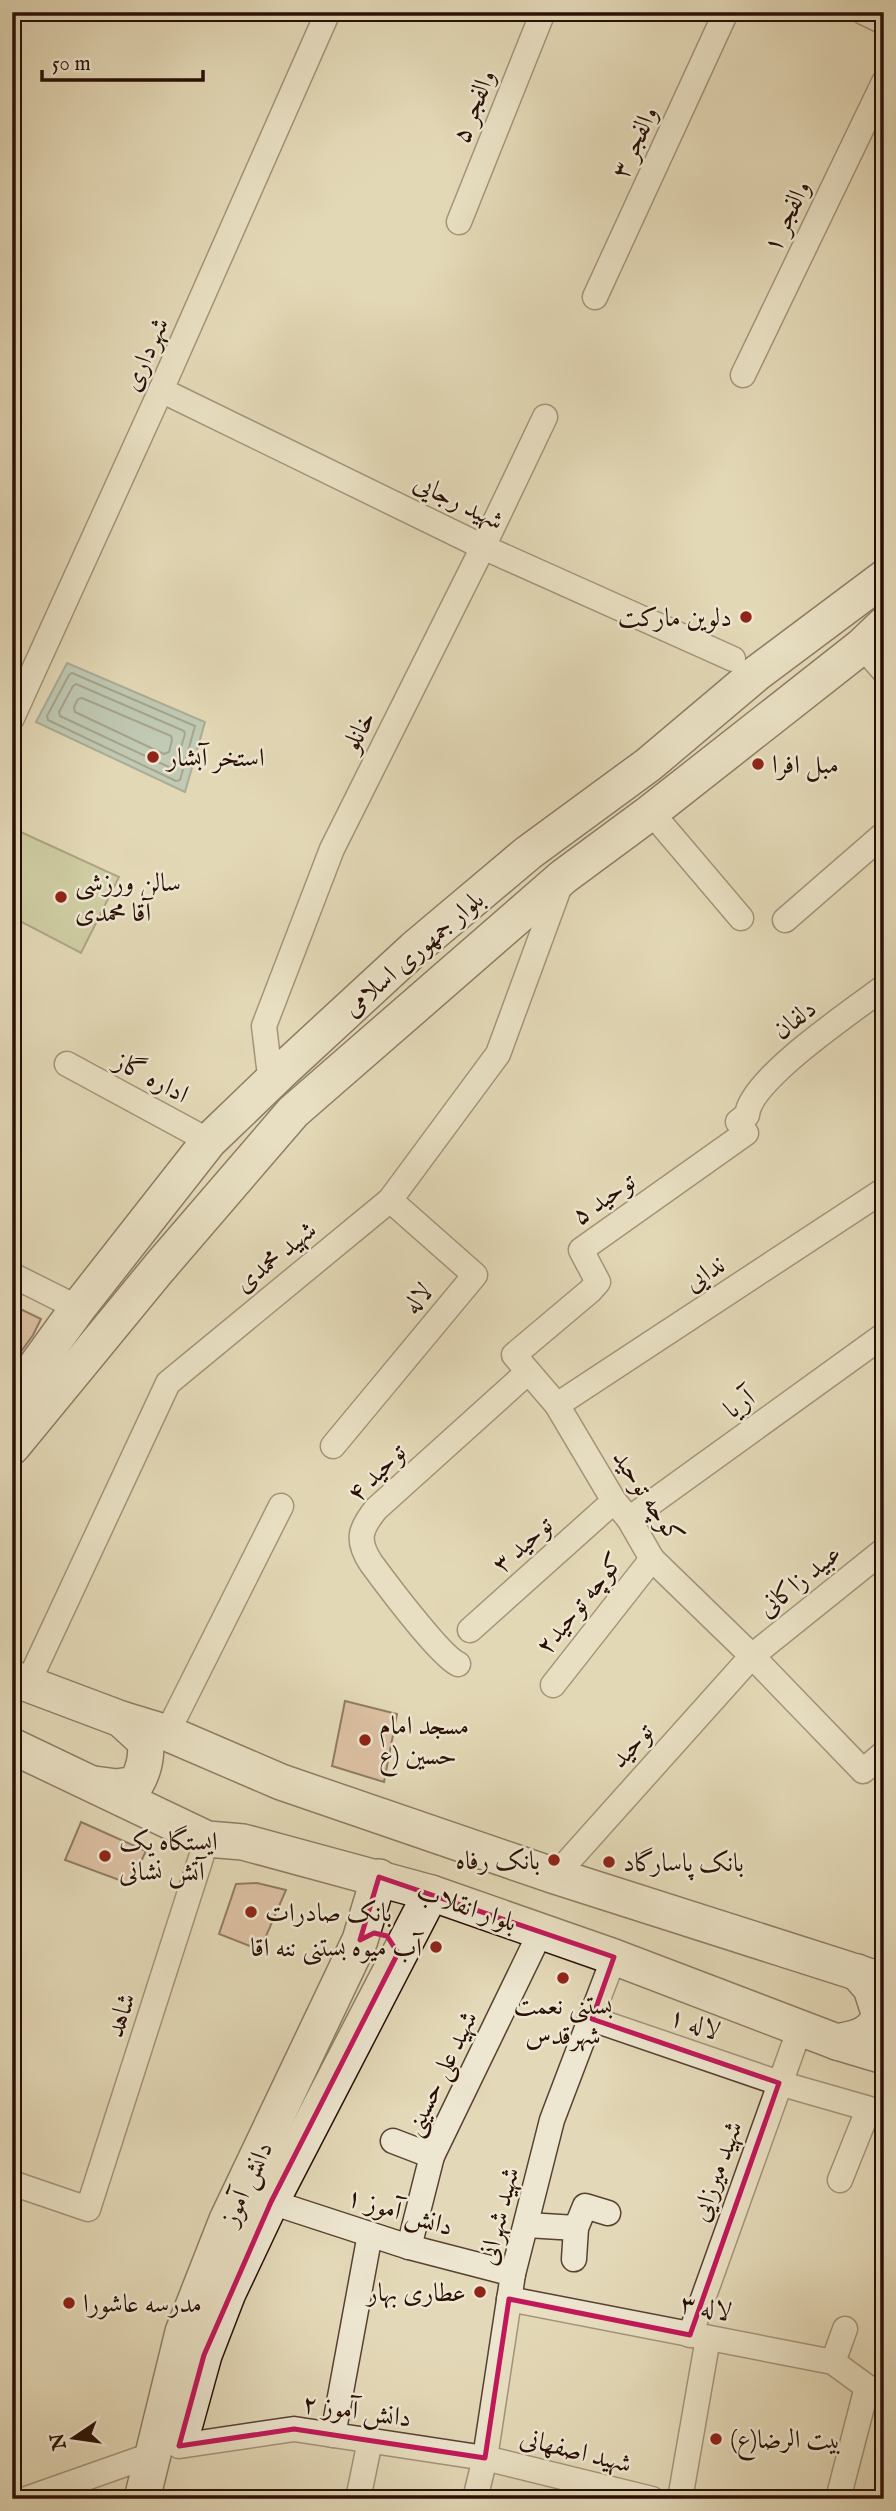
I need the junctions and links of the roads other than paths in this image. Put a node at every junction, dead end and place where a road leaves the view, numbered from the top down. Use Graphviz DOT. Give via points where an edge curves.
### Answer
graph roads {
  1 [pos="328,12"];
  2 [pos="543,12"];
  3 [pos="726,12"];
  4 [pos="863,12"];
  5 [pos="884,22"];
  6 [pos="884,82"];
  7 [pos="459,222"];
  8 [pos="595,296"];
  9 [pos="743,375"];
  10 [pos="161,390"];
  11 [pos="545,417"];
  12 [pos="483,547"];
  13 [pos="884,578"];
  14 [pos="877,647"];
  15 [pos="733,659"];
  16 [pos="12,718"];
  17 [pos="648,765"];
  18 [pos="663,803"];
  19 [pos="884,834"];
  20 [pos="563,877"];
  21 [pos="741,918"];
  22 [pos="785,920"];
  23 [pos="884,987"];
  24 [pos="67,1064"];
  25 [pos="271,1084"];
  26 [pos="746,1133"];
  27 [pos="209,1141"];
  28 [pos="884,1190"];
  29 [pos="390,1200"];
  30 [pos="12,1275"];
  31 [pos="78,1308"];
  32 [pos="884,1335"];
  33 [pos="521,1364"];
  34 [pos="12,1399"];
  35 [pos="557,1405"];
  36 [pos="333,1446"];
  37 [pos="12,1447"];
  38 [pos="281,1506"];
  39 [pos="621,1510"];
  40 [pos="884,1550"];
  41 [pos="652,1559"];
  42 [pos="470,1630"];
  43 [pos="752,1656"];
  44 [pos="458,1664"];
  45 [pos="20,1680"];
  46 [pos="553,1685"];
  47 [pos="121,1719"];
  48 [pos="167,1733"];
  49 [pos="12,1746"];
  50 [pos="884,1753"];
  51 [pos="94,1784"];
  52 [pos="207,1839"];
  53 [pos="555,1876"];
  54 [pos="379,1877"];
  55 [pos="431,1893"];
  56 [pos="541,1931"];
  57 [pos="360,1940"];
  58 [pos="398,1954"];
  59 [pos="614,1957"];
  60 [pos="870,1977"];
  61 [pos="592,2019"];
  62 [pos="800,2028"];
  63 [pos="837,2042"];
  64 [pos="884,2056"];
  65 [pos="779,2083"];
  66 [pos="876,2112"];
  67 [pos="393,2141"];
  68 [pos="432,2156"];
  69 [pos="840,2180"];
  70 [pos="12,2183"];
  71 [pos="271,2202"];
  72 [pos="608,2213"];
  73 [pos="527,2225"];
  74 [pos="576,2228"];
  75 [pos="370,2234"];
  76 [pos="409,2247"];
  77 [pos="574,2259"];
  78 [pos="511,2287"];
  79 [pos="845,2329"];
  80 [pos="699,2336"];
  81 [pos="833,2362"];
  82 [pos="876,2391"];
  83 [pos="333,2435"];
  84 [pos="370,2441"];
  85 [pos="167,2450"];
  86 [pos="485,2459"];
  87 [pos="26,2499"];
  88 [pos="142,2499"];
  89 [pos="166,2499"];
  90 [pos="358,2499"];
  91 [pos="475,2499"];
  92 [pos="652,2499"];
  93 [pos="680,2499"];
  94 [pos="838,2499"];
  1 -- 10 [label="street, شهرداری"];
  2 -- 7 [label="street, والفجر ۵"];
  3 -- 8 [label="street, والفجر ۳"];
  4 -- 5 [label="street"];
  6 -- 9 [label="street, والفجر ۱"];
  10 -- 12 [label="street, شهید رجایی"];
  10 -- 16 [label="street, شهرداری"];
  11 -- 12 [label="street, خانلو"];
  12 -- 15 [label="street, شهید رجایی"];
  12 -- 25 [label="street, خانلو" via="332,849 264,1026"];
  13 -- 17 [label="main road, بلوار جمهوری اسلامی" via="757,673"];
  14 -- 18 [label="main road, بلوار جمهوری اسلامی"];
  17 -- 18 [label="main road"];
  17 -- 25 [label="main road, بلوار جمهوری اسلامی" via="528,853 435,931"];
  18 -- 20 [label="main road, بلوار جمهوری اسلامی"];
  18 -- 21 [label="street"];
  19 -- 22 [label="street"];
  20 -- 29 [label="street, شهید محمدی" via="498,1054"];
  20 -- 37 [label="main road, بلوار جمهوری اسلامی" via="293,1112"];
  23 -- 26 [label="street, دلفان" via="772,1074 738,1122"];
  24 -- 27 [label="street, اداره گاز"];
  25 -- 27 [label="main road, بلوار جمهوری اسلامی"];
  26 -- 33 [label="street, توحید ۵" via="581,1250 598,1282"];
  27 -- 31 [label="main road, بلوار جمهوری اسلامی"];
  28 -- 35 [label="street, ندایی"];
  29 -- 36 [label="street, لاله" via="475,1275"];
  29 -- 45 [label="street, شهید محمدی" via="168,1383"];
  30 -- 31 [label="street"];
  31 -- 34 [label="main road, بلوار جمهوری اسلامی"];
  32 -- 39 [label="street, آریا"];
  33 -- 35 [label="street, کوچه توحید"];
  33 -- 44 [label="street, توحید ۴" via="363,1525 363,1552 370,1563 433,1641"];
  35 -- 39 [label="street, کوچه توحید"];
  38 -- 48 [label="street"];
  39 -- 41 [label="street, کوچه توحید"];
  39 -- 42 [label="street, توحید ۳"];
  40 -- 43 [label="street, عبید زاکانی"];
  41 -- 43 [label="street, کوچه توحید"];
  41 -- 46 [label="street, کوچه توحید۲"];
  43 -- 50 [label="street, کوچه توحید" via="863,1771"];
  43 -- 53 [label="street, توحید"];
  45 -- 47 [label="main road"];
  47 -- 48 [label="main road"];
  47 -- 51 [label="main road" via="146,1742 141,1774 136,1784"];
  48 -- 53 [label="main road" via="281,1782"];
  49 -- 51 [label="main road, بلوار انقلاب"];
  51 -- 52 [label="main road, بلوار انقلاب"];
  52 -- 54 [label="main road, بلوار انقلاب" via="243,1842"];
  52 -- 70 [label="street, شاهد" via="88,2209"];
  53 -- 60 [label="main road"];
  54 -- 55 [label="main road, بلوار انقلاب"];
  54 -- 57 [label="main road, دانش آموز"];
  55 -- 56 [label="main road, بلوار انقلاب"];
  55 -- 58 [label="main road, دانش آموز"];
  56 -- 59 [label="main road, بلوار انقلاب"];
  56 -- 68 [label="street, شهید علی حسینی"];
  57 -- 58 [label="main road" via="374,1933 387,1936"];
  57 -- 85 [label="main road, دانش آموز" via="227,2220 183,2332"];
  58 -- 71 [label="main road, دانش آموز"];
  59 -- 61 [label="street, شهید شهرانی"];
  59 -- 62 [label="main road, بلوار انقلاب"];
  60 -- 63 [label="main road" via="880,2016 876,2026 863,2037"];
  61 -- 65 [label="street, لاله ۱"];
  61 -- 73 [label="street, شهید شهرانی" via="552,2120"];
  62 -- 63 [label="main road, بلوار انقلاب"];
  62 -- 65 [label="street, شهید میرزایی"];
  63 -- 64 [label="main road, بلوار انقلاب"];
  65 -- 66 [label="street, لاله ۱"];
  65 -- 80 [label="street, شهید میرزایی"];
  66 -- 69 [label="street"];
  67 -- 68 [label="street"];
  68 -- 76 [label="street, شهید علی حسینی"];
  71 -- 75 [label="street, دانش آموز ۱"];
  71 -- 85 [label="main road, دانش آموز" via="228,2293"];
  72 -- 74 [label="street" via="585,2206"];
  73 -- 74 [label="street"];
  73 -- 78 [label="street, شهید شهرانی"];
  74 -- 77 [label="street"];
  75 -- 76 [label="street, دانش آموز ۱"];
  75 -- 83 [label="street"];
  76 -- 78 [label="street, دانش آموز ۱"];
  78 -- 80 [label="street, لاله ۳"];
  78 -- 86 [label="street, شهید شهرانی"];
  79 -- 81 [label="street"];
  80 -- 81 [label="street, لاله ۳"];
  80 -- 93 [label="street, شهید میرزایی"];
  81 -- 82 [label="street, لاله ۳"];
  82 -- 94 [label="street"];
  83 -- 84 [label="street, دانش آموز ۲"];
  83 -- 85 [label="street, دانش آموز ۲" via="294,2429"];
  84 -- 86 [label="street, دانش آموز ۲"];
  84 -- 90 [label="street"];
  85 -- 87 [label="street, دانش آموز ۲"];
  85 -- 88 [label="main road, دانش آموز"];
  85 -- 89 [label="main road, دانش آموز"];
  86 -- 91 [label="street, شهید شهرانی"];
  86 -- 92 [label="street, شهید اصفهانی"];
}
